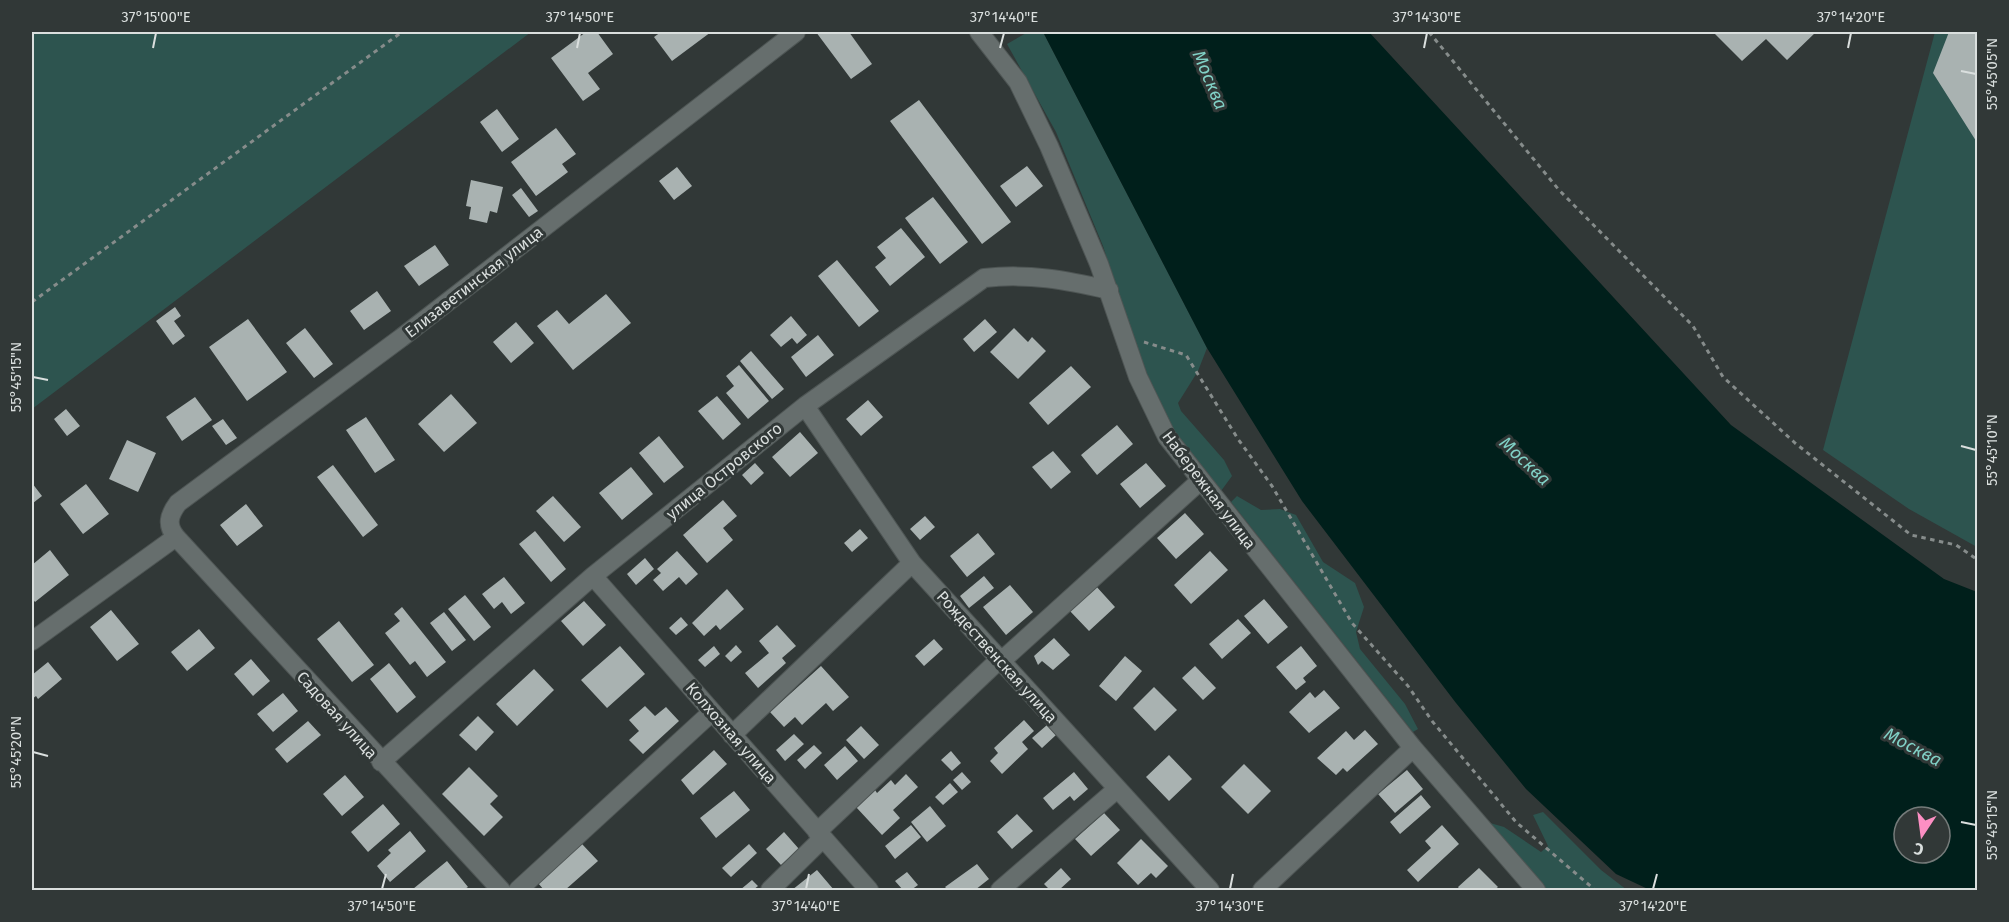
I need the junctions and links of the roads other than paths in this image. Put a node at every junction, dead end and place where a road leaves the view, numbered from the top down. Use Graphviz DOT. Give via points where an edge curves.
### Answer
graph roads {
  1 [pos="796,32"];
  2 [pos="979,32"];
  3 [pos="1109,290"];
  4 [pos="805,406"];
  5 [pos="1200,481"];
  6 [pos="176,537"];
  7 [pos="912,562"];
  8 [pos="593,576"];
  9 [pos="32,641"];
  10 [pos="1000,659"];
  11 [pos="712,712"];
  12 [pos="732,735"];
  13 [pos="1413,748"];
  14 [pos="381,762"];
  15 [pos="1117,789"];
  16 [pos="820,835"];
  17 [pos="493,888"];
  18 [pos="518,891"];
  19 [pos="770,891"];
  20 [pos="868,891"];
  21 [pos="1000,891"];
  22 [pos="1210,891"];
  23 [pos="1262,891"];
  24 [pos="1536,891"];
  1 -- 6 [label="street, Елизаветинская улица" via="401,338 178,502 169,521"];
  2 -- 3 [label="street, Набережная улица" via="1018,82"];
  3 -- 4 [label="street, улица Островского" via="1052,276 1012,274 984,278"];
  3 -- 5 [label="street, Набережная улица" via="1153,411"];
  4 -- 7 [label="street, Рождественская улица"];
  4 -- 8 [label="street, улица Островского"];
  5 -- 10 [label="street" via="1008,656"];
  5 -- 13 [label="street, Набережная улица"];
  6 -- 9 [label="street"];
  6 -- 14 [label="street, Садовая улица"];
  7 -- 10 [label="street, Рождественская улица"];
  7 -- 12 [label="street"];
  8 -- 11 [label="street, Колхозная улица"];
  8 -- 14 [label="street, улица Островского"];
  10 -- 15 [label="street, Рождественская улица"];
  10 -- 16 [label="street"];
  11 -- 12 [label="street, Колхозная улица"];
  11 -- 18 [label="street"];
  12 -- 16 [label="street, Колхозная улица"];
  13 -- 23 [label="street"];
  13 -- 24 [label="street, Набережная улица"];
  14 -- 17 [label="street, Садовая улица"];
  15 -- 21 [label="street"];
  15 -- 22 [label="street, Рождественская улица"];
  16 -- 19 [label="street"];
  16 -- 20 [label="street, Колхозная улица"];
}
